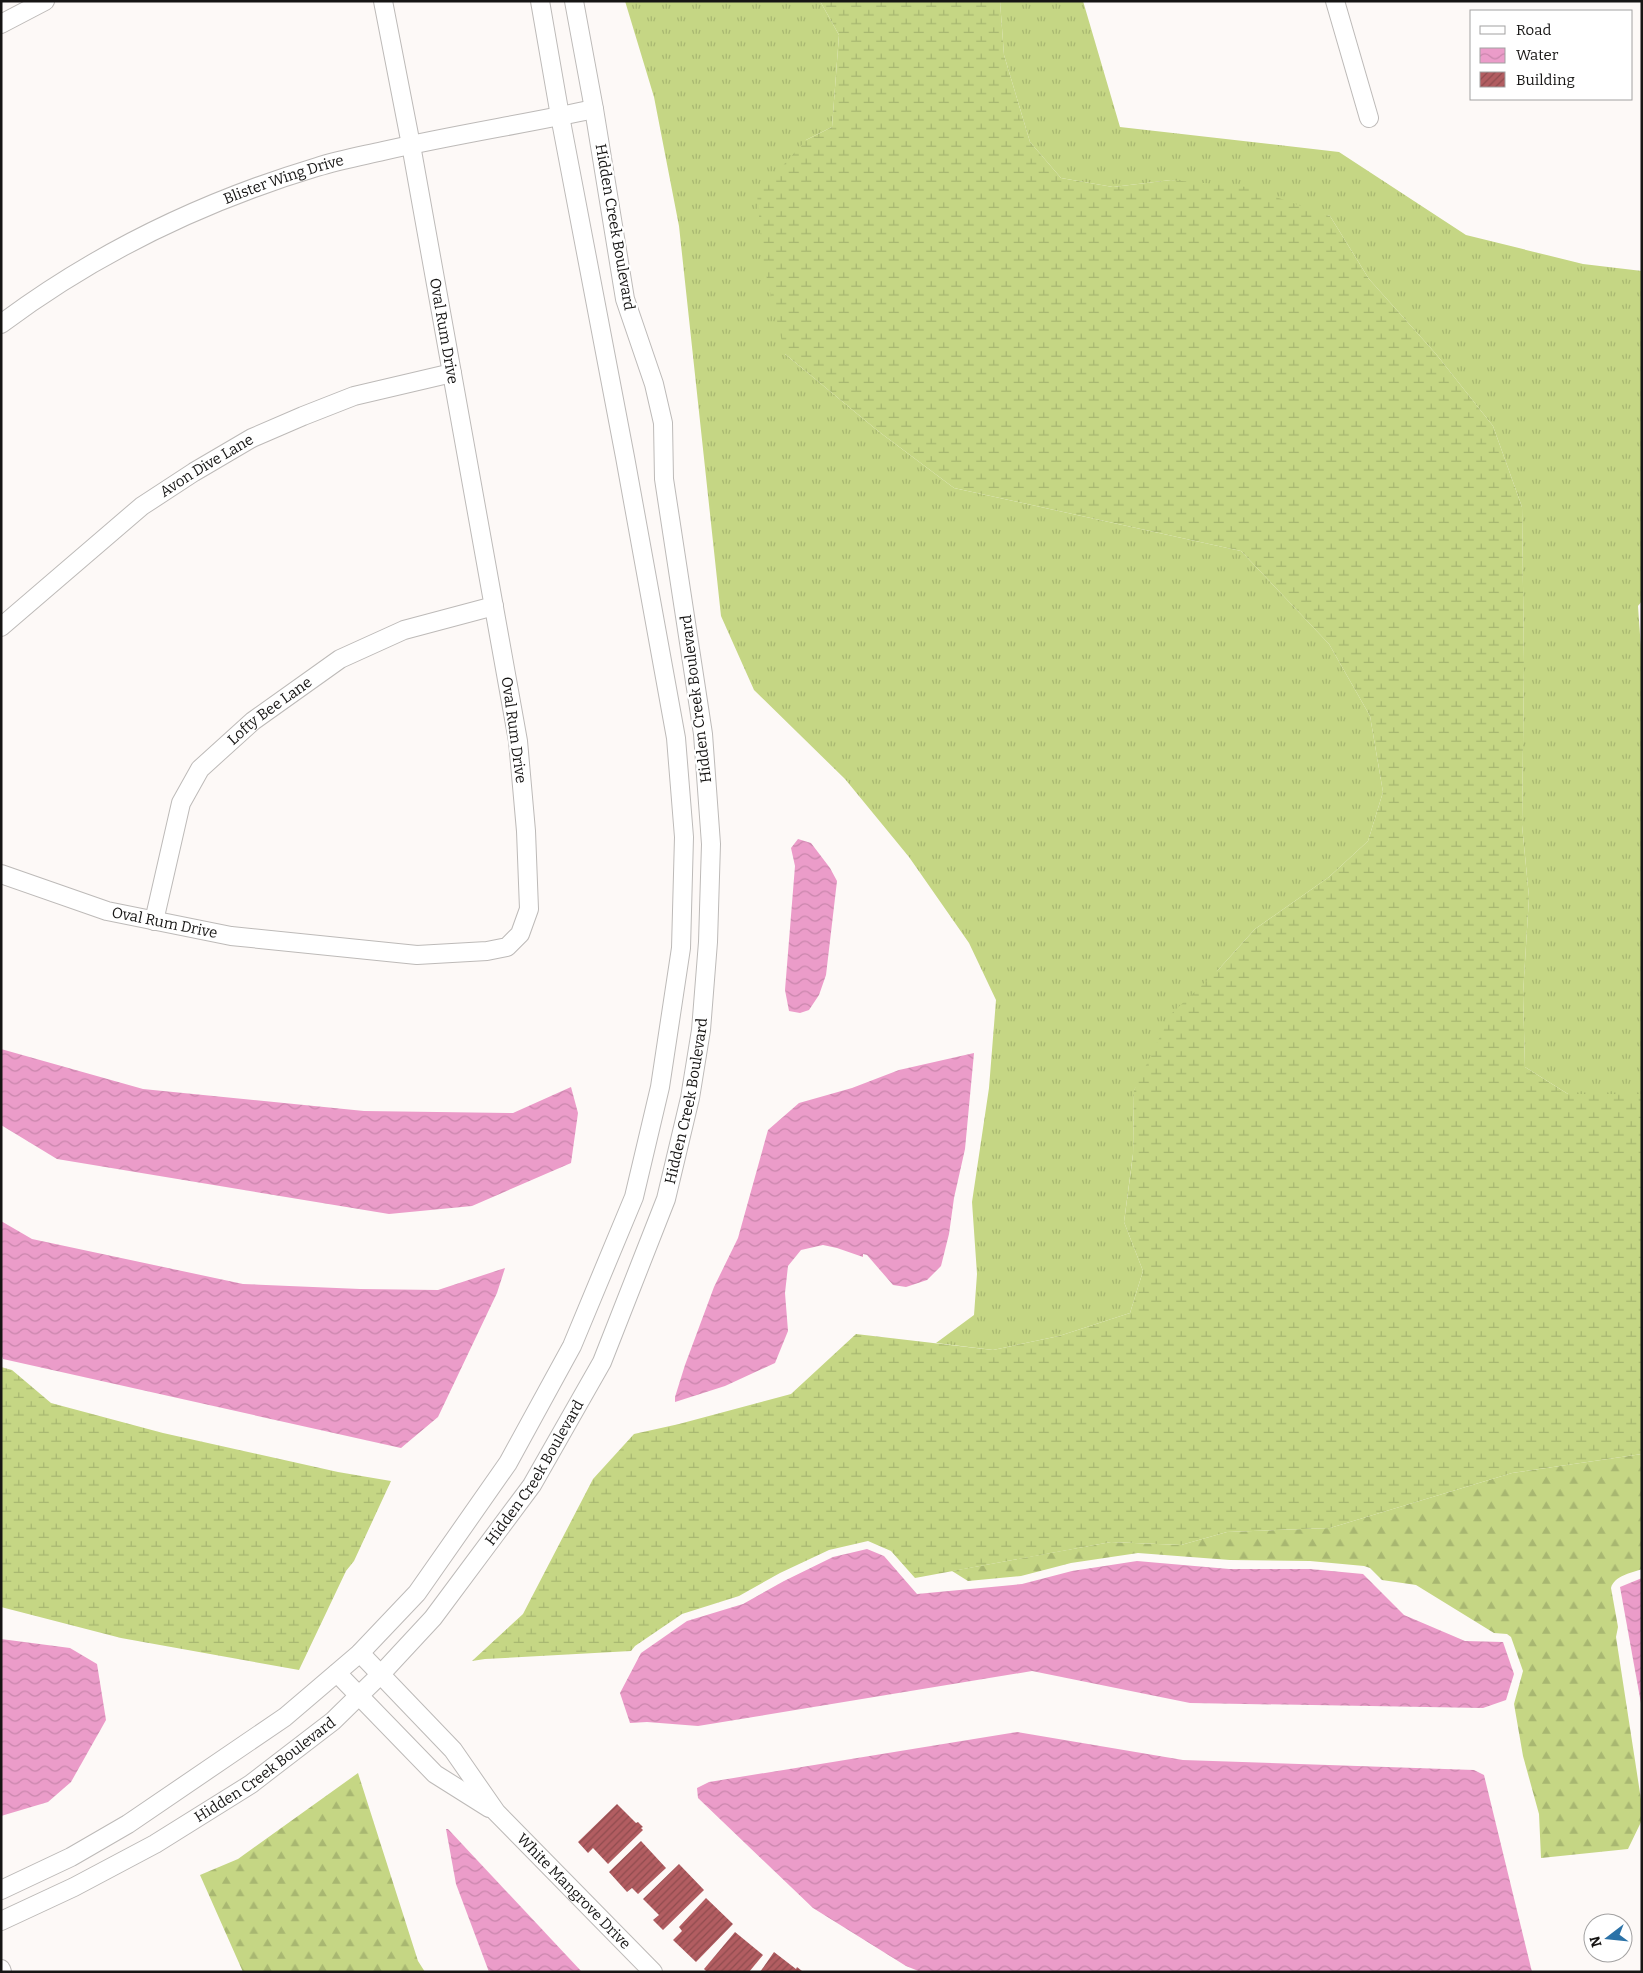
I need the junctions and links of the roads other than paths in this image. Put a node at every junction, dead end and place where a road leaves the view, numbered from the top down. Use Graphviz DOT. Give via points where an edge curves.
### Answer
graph roads {
  1 [pos="45,1"];
  2 [pos="383,1"];
  3 [pos="540,1"];
  4 [pos="574,1"];
  5 [pos="1335,1"];
  6 [pos="1,24"];
  7 [pos="594,109"];
  8 [pos="560,116"];
  9 [pos="1369,118"];
  10 [pos="411,145"];
  11 [pos="1,324"];
  12 [pos="452,374"];
  13 [pos="494,606"];
  14 [pos="1,627"];
  15 [pos="1,874"];
  16 [pos="154,921"];
  17 [pos="360,1652"];
  18 [pos="337,1673"];
  19 [pos="381,1674"];
  20 [pos="359,1696"];
  21 [pos="496,1812"];
  22 [pos="1,1890"];
  23 [pos="1,1921"];
  24 [pos="653,1972"];
  1 -- 6 [label="street"];
  2 -- 10 [label="street, Oval Rum Drive"];
  3 -- 8 [label="street, Hidden Creek Boulevard"];
  4 -- 7 [label="street, Hidden Creek Boulevard"];
  5 -- 9 [label="street"];
  7 -- 8 [label="street, Blister Wing Drive"];
  7 -- 19 [label="street, Hidden Creek Boulevard" via="625,299 654,384 663,423 664,479 703,734 711,844 701,1030 690,1098 666,1199 602,1362 532,1485 433,1618"];
  8 -- 10 [label="street, Blister Wing Drive"];
  8 -- 17 [label="street, Hidden Creek Boulevard" via="676,738 684,837 681,948 660,1087 634,1197 572,1346 508,1463 417,1593"];
  10 -- 11 [label="street, Blister Wing Drive" via="318,166 216,202 113,251 39,296"];
  10 -- 12 [label="street, Oval Rum Drive"];
  12 -- 13 [label="street, Oval Rum Drive"];
  12 -- 14 [label="street, Avon Dive Lane" via="354,396 252,438 142,506"];
  13 -- 16 [label="street, Lofty Bee Lane" via="404,630 340,658 253,720 200,769 181,803"];
  13 -- 16 [label="street, Oval Rum Drive" via="518,741 529,909 520,934 507,947 417,955 231,936"];
  15 -- 16 [label="street, Oval Rum Drive" via="107,911"];
  17 -- 18 [label="street, Hidden Creek Boulevard"];
  17 -- 19 [label="street, White Mangrove Drive"];
  18 -- 20 [label="street, White Mangrove Drive"];
  18 -- 22 [label="street, Hidden Creek Boulevard" via="285,1717 128,1824 71,1857"];
  19 -- 20 [label="street, Hidden Creek Boulevard"];
  19 -- 21 [label="street, White Mangrove Drive" via="453,1750"];
  20 -- 21 [label="street, White Mangrove Drive" via="435,1774"];
  20 -- 23 [label="street, Hidden Creek Boulevard" via="333,1721 251,1784 163,1839 74,1887"];
  21 -- 24 [label="street, White Mangrove Drive"];
}
